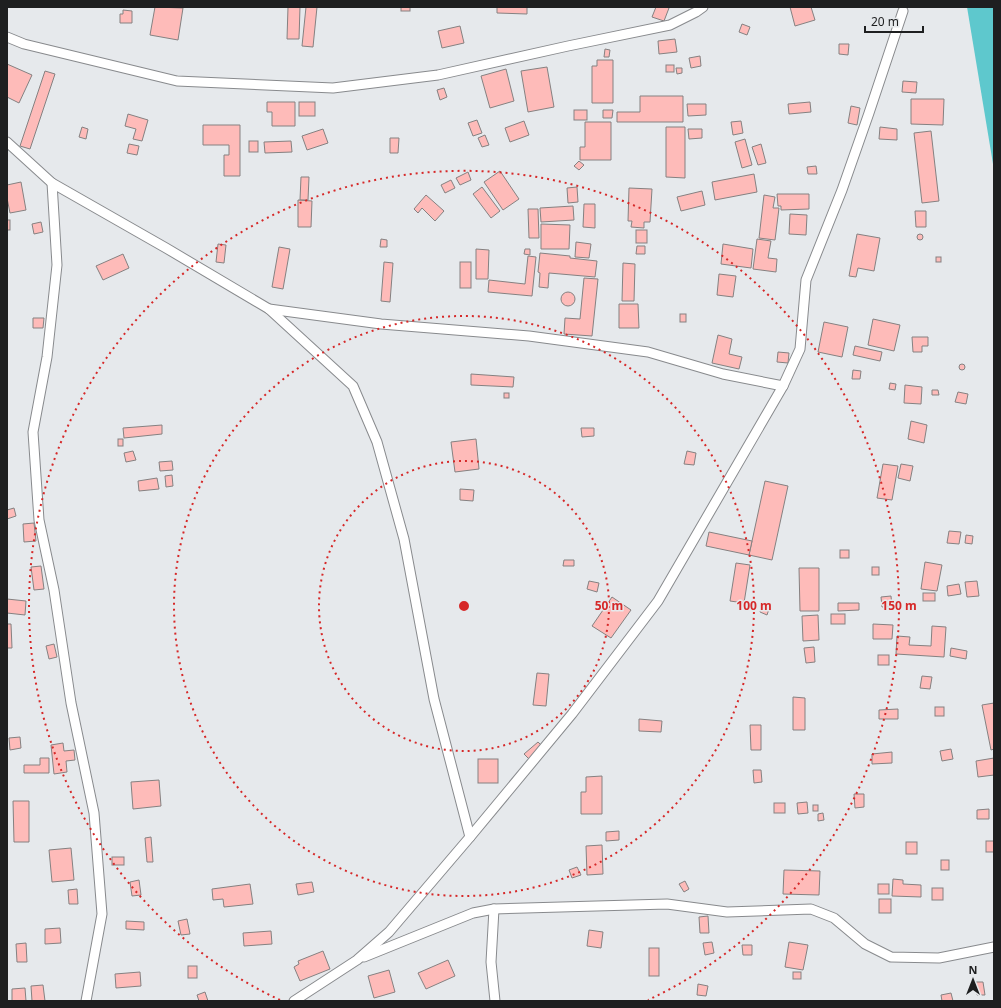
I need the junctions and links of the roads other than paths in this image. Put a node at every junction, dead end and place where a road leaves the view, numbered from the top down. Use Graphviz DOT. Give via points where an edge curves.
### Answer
graph roads {
  1 [pos="703,7"];
  2 [pos="903,11"];
  3 [pos="7,37"];
  4 [pos="7,142"];
  5 [pos="52,183"];
  6 [pos="269,308"];
  7 [pos="783,386"];
  8 [pos="470,837"];
  9 [pos="494,909"];
  10 [pos="994,947"];
  11 [pos="357,960"];
  12 [pos="86,1001"];
  13 [pos="294,1001"];
  14 [pos="495,1001"];
  1 -- 3 [label="lane" via="670,25 438,75 333,88 177,81 24,44"];
  2 -- 7 [label="lane" via="842,190 806,280 800,349"];
  4 -- 5 [label="lane"];
  5 -- 6 [label="lane"];
  5 -- 12 [label="lane" via="58,265 47,357 33,432 39,520 54,590 71,703 94,813 102,914"];
  6 -- 7 [label="lane" via="381,324 529,336 648,352 722,374"];
  6 -- 8 [label="lane" via="352,386 377,442 404,539 434,699"];
  7 -- 8 [label="lane" via="658,601 572,714"];
  8 -- 11 [label="lane" via="389,932"];
  9 -- 10 [label="lane" via="667,904 727,912 811,908 834,918 865,944 891,957 939,958"];
  9 -- 11 [label="lane" via="473,913"];
  9 -- 14 [label="lane" via="491,962"];
  11 -- 13 [label="lane"];
}
